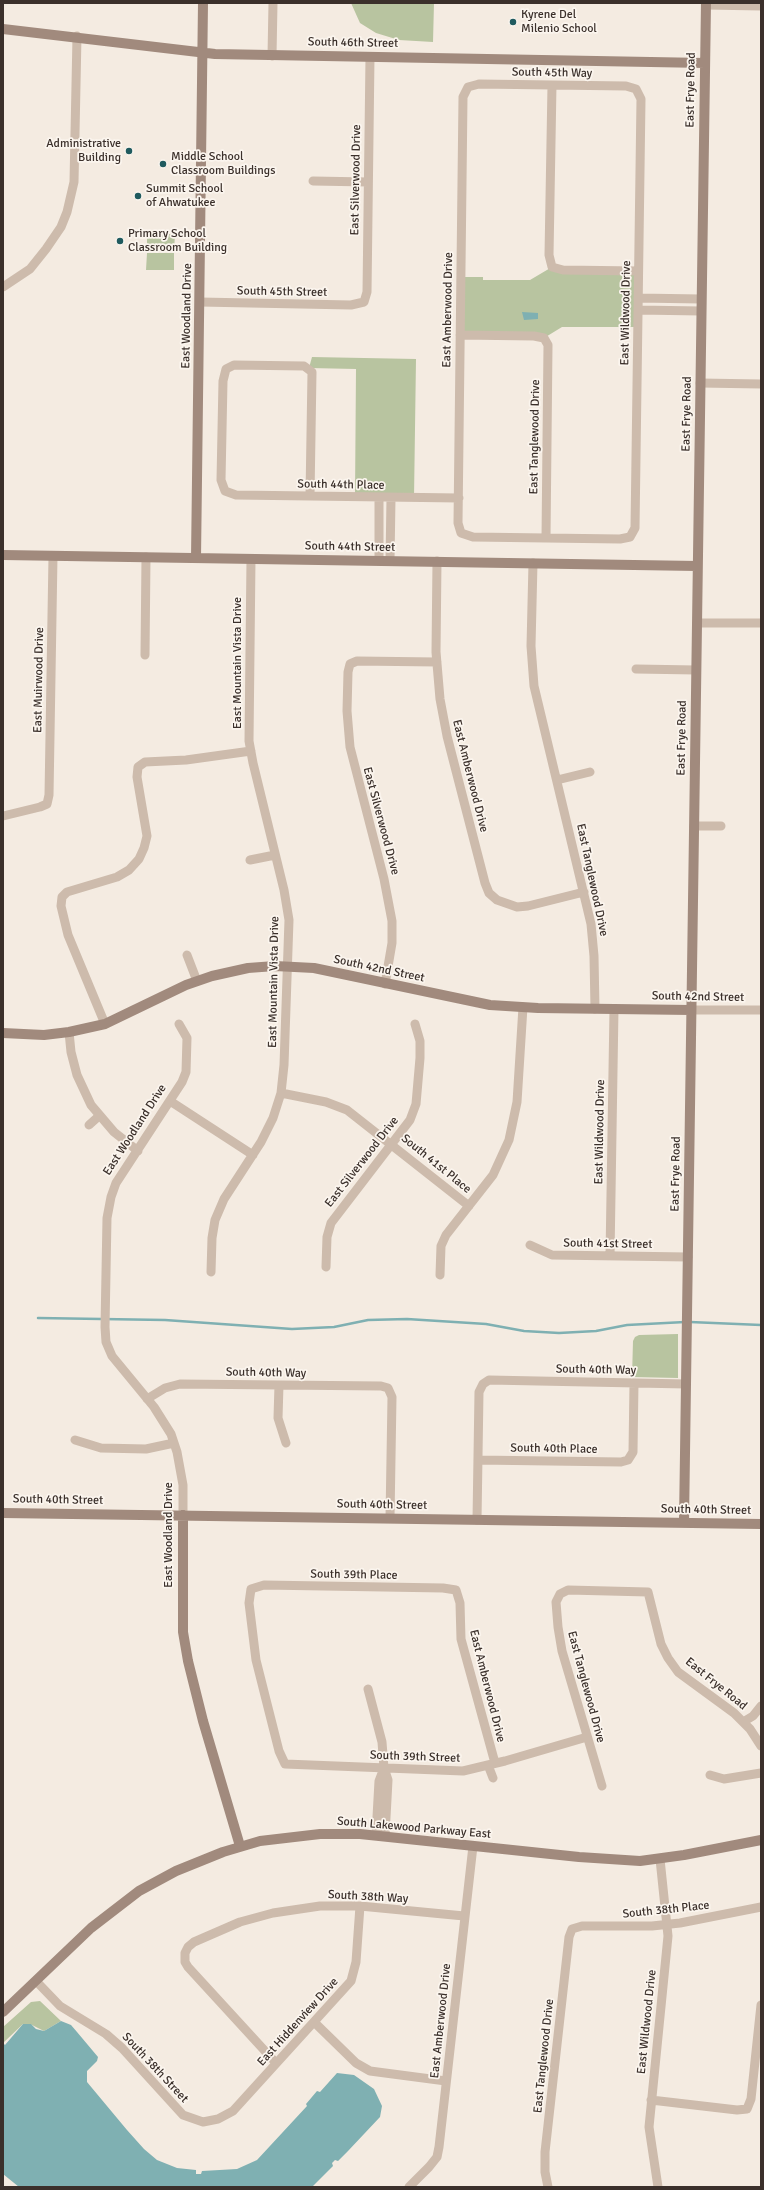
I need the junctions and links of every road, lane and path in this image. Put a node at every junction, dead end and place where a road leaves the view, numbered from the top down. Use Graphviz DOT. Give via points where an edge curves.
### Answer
graph roads {
  1 [pos="203,3"];
  2 [pos="273,3"];
  3 [pos="706,4"];
  4 [pos="761,6"];
  5 [pos="3,29"];
  6 [pos="77,36"];
  7 [pos="202,53"];
  8 [pos="272,56"];
  9 [pos="370,57"];
  10 [pos="705,63"];
  11 [pos="552,85"];
  12 [pos="468,87"];
  13 [pos="636,89"];
  14 [pos="313,181"];
  15 [pos="368,182"];
  16 [pos="638,271"];
  17 [pos="3,287"];
  18 [pos="638,298"];
  19 [pos="670,298"];
  20 [pos="701,299"];
  21 [pos="200,302"];
  22 [pos="364,302"];
  23 [pos="638,310"];
  24 [pos="670,310"];
  25 [pos="701,311"];
  26 [pos="460,335"];
  27 [pos="700,383"];
  28 [pos="761,384"];
  29 [pos="310,496"];
  30 [pos="379,498"];
  31 [pos="391,498"];
  32 [pos="458,498"];
  33 [pos="379,528"];
  34 [pos="390,528"];
  35 [pos="546,538"];
  36 [pos="3,555"];
  37 [pos="53,556"];
  38 [pos="146,557"];
  39 [pos="196,558"];
  40 [pos="251,559"];
  41 [pos="379,561"];
  42 [pos="390,561"];
  43 [pos="437,561"];
  44 [pos="533,563"];
  45 [pos="697,566"];
  46 [pos="697,623"];
  47 [pos="761,624"];
  48 [pos="145,656"];
  49 [pos="437,662"];
  50 [pos="636,670"];
  51 [pos="696,670"];
  52 [pos="251,751"];
  53 [pos="590,772"];
  54 [pos="557,780"];
  55 [pos="3,816"];
  56 [pos="694,826"];
  57 [pos="721,826"];
  58 [pos="275,855"];
  59 [pos="250,860"];
  60 [pos="584,892"];
  61 [pos="187,955"];
  62 [pos="289,966"];
  63 [pos="197,981"];
  64 [pos="385,984"];
  65 [pos="523,1007"];
  66 [pos="595,1009"];
  67 [pos="614,1009"];
  68 [pos="691,1010"];
  69 [pos="761,1010"];
  70 [pos="105,1024"];
  71 [pos="179,1024"];
  72 [pos="415,1024"];
  73 [pos="69,1032"];
  74 [pos="3,1033"];
  75 [pos="281,1093"];
  76 [pos="170,1101"];
  77 [pos="99,1116"];
  78 [pos="89,1124"];
  79 [pos="392,1145"];
  80 [pos="138,1151"];
  81 [pos="253,1155"];
  82 [pos="469,1206"];
  83 [pos="530,1245"];
  84 [pos="610,1256"];
  85 [pos="688,1257"];
  86 [pos="326,1267"];
  87 [pos="211,1272"];
  88 [pos="440,1275"];
  89 [pos="634,1383"];
  90 [pos="686,1384"];
  91 [pos="279,1385"];
  92 [pos="147,1399"];
  93 [pos="75,1440"];
  94 [pos="174,1443"];
  95 [pos="286,1443"];
  96 [pos="478,1460"];
  97 [pos="3,1513"];
  98 [pos="183,1515"];
  99 [pos="390,1518"];
  100 [pos="477,1520"];
  101 [pos="684,1522"];
  102 [pos="761,1524"];
  103 [pos="456,1590"];
  104 [pos="560,1594"];
  105 [pos="368,1689"];
  106 [pos="761,1706"];
  107 [pos="743,1722"];
  108 [pos="587,1737"];
  109 [pos="761,1746"];
  110 [pos="285,1764"];
  111 [pos="492,1764"];
  112 [pos="384,1768"];
  113 [pos="761,1773"];
  114 [pos="710,1775"];
  115 [pos="493,1778"];
  116 [pos="602,1786"];
  117 [pos="380,1836"];
  118 [pos="761,1840"];
  119 [pos="240,1846"];
  120 [pos="472,1846"];
  121 [pos="660,1859"];
  122 [pos="360,1906"];
  123 [pos="761,1907"];
  124 [pos="464,1916"];
  125 [pos="667,1925"];
  126 [pos="572,1928"];
  127 [pos="36,1981"];
  128 [pos="761,2005"];
  129 [pos="3,2012"];
  130 [pos="314,2022"];
  131 [pos="276,2063"];
  132 [pos="446,2081"];
  133 [pos="651,2100"];
  134 [pos="203,2122"];
  135 [pos="409,2187"];
  136 [pos="548,2187"];
  137 [pos="658,2187"];
  1 -- 7 [label="street, East Woodland Drive"];
  2 -- 8 [label="street"];
  3 -- 4 [label="street"];
  3 -- 10 [label="street, East Frye Road"];
  5 -- 6 [label="street, South 46th Street"];
  6 -- 7 [label="street, South 46th Street"];
  6 -- 17 [label="street" via="74,182 67,212 61,227 30,269"];
  7 -- 8 [label="street, South 46th Street"];
  7 -- 21 [label="street, East Woodland Drive"];
  8 -- 9 [label="street, South 46th Street"];
  9 -- 10 [label="street, South 46th Street"];
  9 -- 15 [label="street, East Silverwood Drive"];
  10 -- 20 [label="street, East Frye Road"];
  11 -- 12 [label="street, South 45th Way" via="479,84"];
  11 -- 13 [label="street, South 45th Way" via="626,86"];
  11 -- 16 [label="street" via="549,256 552,267 563,270"];
  12 -- 26 [label="street, East Amberwood Drive" via="464,97"];
  13 -- 16 [label="street, East Wildwood Drive" via="641,99"];
  14 -- 15 [label="street"];
  15 -- 22 [label="street, East Silverwood Drive"];
  16 -- 18 [label="street, East Wildwood Drive"];
  18 -- 19 [label="street"];
  18 -- 23 [label="street, East Wildwood Drive"];
  19 -- 20 [label="street"];
  19 -- 24 [label="street"];
  20 -- 25 [label="street, East Frye Road"];
  21 -- 22 [label="street, South 45th Street" via="351,305"];
  21 -- 39 [label="street, East Woodland Drive"];
  23 -- 24 [label="street"];
  23 -- 35 [label="street, East Wildwood Drive" via="635,528 630,537 620,539"];
  24 -- 25 [label="street"];
  25 -- 27 [label="street, East Frye Road"];
  26 -- 32 [label="street, East Amberwood Drive"];
  26 -- 35 [label="street, East Tanglewood Drive" via="544,338 548,345"];
  27 -- 28 [label="street"];
  27 -- 45 [label="street, East Frye Road"];
  29 -- 29 [label="street, South 44th Place" via="312,372 304,366 234,365 226,369 223,381 222,480 225,491 236,496"];
  29 -- 30 [label="street, South 44th Place"];
  30 -- 31 [label="street, South 44th Place"];
  30 -- 33 [label="street"];
  31 -- 32 [label="street, South 44th Place"];
  31 -- 34 [label="street"];
  32 -- 35 [label="street, East Amberwood Drive" via="458,523 461,534 473,537"];
  33 -- 34 [label="street"];
  33 -- 41 [label="street"];
  34 -- 42 [label="street"];
  36 -- 37 [label="street, South 44th Street"];
  37 -- 38 [label="street, South 44th Street"];
  37 -- 55 [label="street, East Muirwood Drive" via="49,795 47,804"];
  38 -- 39 [label="street, South 44th Street"];
  38 -- 48 [label="street"];
  39 -- 40 [label="street, South 44th Street"];
  40 -- 41 [label="street, South 44th Street"];
  40 -- 52 [label="street, East Mountain Vista Drive" via="248,714"];
  41 -- 42 [label="street, South 44th Street"];
  42 -- 43 [label="street, South 44th Street"];
  43 -- 44 [label="street, South 44th Street"];
  43 -- 49 [label="street, East Amberwood Drive"];
  44 -- 45 [label="street, South 44th Street"];
  44 -- 54 [label="street, East Tanglewood Drive" via="533,673 539,714"];
  45 -- 46 [label="street, East Frye Road"];
  46 -- 47 [label="street"];
  46 -- 51 [label="street, East Frye Road"];
  49 -- 60 [label="street, East Amberwood Drive" via="447,736 489,892 498,900 517,907"];
  49 -- 64 [label="street, East Silverwood Drive" via="357,661 350,664 348,672 347,711 350,747 384,879 392,921 392,943"];
  50 -- 51 [label="street"];
  51 -- 56 [label="street, East Frye Road"];
  52 -- 58 [label="street, East Mountain Vista Drive"];
  52 -- 70 [label="street" via="186,760 145,762 138,768 137,777 147,836 139,859 129,870 117,877 67,892 62,897 61,906 68,935"];
  53 -- 54 [label="street"];
  54 -- 60 [label="street, East Tanglewood Drive"];
  56 -- 57 [label="street"];
  56 -- 68 [label="street, East Frye Road"];
  58 -- 59 [label="street"];
  58 -- 62 [label="street, East Mountain Vista Drive" via="289,920"];
  60 -- 66 [label="street, East Tanglewood Drive" via="594,956"];
  61 -- 63 [label="street"];
  62 -- 63 [label="street, South 42nd Street" via="248,968"];
  62 -- 64 [label="street, South 42nd Street" via="314,968"];
  62 -- 75 [label="street, East Mountain Vista Drive"];
  63 -- 70 [label="street, South 42nd Street"];
  64 -- 65 [label="street, South 42nd Street" via="468,1002"];
  65 -- 66 [label="street, South 42nd Street"];
  65 -- 82 [label="street" via="514,1122 493,1175"];
  66 -- 67 [label="street, South 42nd Street"];
  67 -- 68 [label="street, South 42nd Street"];
  67 -- 84 [label="street, East Wildwood Drive"];
  68 -- 69 [label="street, South 42nd Street"];
  68 -- 85 [label="street, East Frye Road"];
  70 -- 73 [label="street, South 42nd Street"];
  71 -- 76 [label="street, East Woodland Drive" via="187,1038 186,1072"];
  72 -- 79 [label="street, East Silverwood Drive" via="420,1041 416,1104 410,1120"];
  73 -- 74 [label="street, South 42nd Street" via="33,1035"];
  73 -- 77 [label="street" via="77,1075"];
  75 -- 79 [label="street, South 41st Place" via="347,1110"];
  75 -- 81 [label="street, East Mountain Vista Drive" via="268,1130"];
  76 -- 80 [label="street, East Woodland Drive"];
  76 -- 81 [label="street"];
  77 -- 78 [label="street"];
  77 -- 80 [label="street"];
  79 -- 82 [label="street, South 41st Place"];
  79 -- 86 [label="street, East Silverwood Drive" via="339,1209 331,1223 326,1243"];
  80 -- 92 [label="street, East Woodland Drive" via="116,1183 108,1208 105,1327 108,1350"];
  81 -- 87 [label="street, East Mountain Vista Drive" via="216,1216 212,1238"];
  82 -- 88 [label="street" via="446,1235 441,1246"];
  83 -- 84 [label="street, South 41st Street" via="552,1255"];
  84 -- 85 [label="street, South 41st Street"];
  85 -- 90 [label="street, East Frye Road"];
  89 -- 90 [label="street, South 40th Way"];
  89 -- 96 [label="street, South 40th Place" via="633,1452 628,1460"];
  89 -- 96 [label="street, South 40th Way" via="489,1380 483,1384 479,1392"];
  90 -- 101 [label="street, East Frye Road"];
  91 -- 92 [label="street, South 40th Way" via="180,1384 165,1388"];
  91 -- 95 [label="street" via="278,1418"];
  91 -- 99 [label="street, South 40th Way" via="388,1388 392,1397"];
  92 -- 94 [label="street, East Woodland Drive"];
  93 -- 94 [label="street" via="101,1448 146,1449"];
  94 -- 98 [label="street, East Woodland Drive" via="183,1485"];
  96 -- 100 [label="street"];
  97 -- 98 [label="street, South 40th Street"];
  98 -- 99 [label="street, South 40th Street"];
  98 -- 119 [label="street, East Woodland Drive" via="184,1640 203,1721"];
  99 -- 100 [label="street, South 40th Street"];
  100 -- 101 [label="street, South 40th Street"];
  101 -- 102 [label="street, South 40th Street"];
  103 -- 110 [label="street, South 39th Place" via="264,1585 251,1588 249,1603 256,1660 279,1751"];
  103 -- 111 [label="street, East Amberwood Drive" via="460,1603 461,1639"];
  104 -- 107 [label="street, East Frye Road" via="568,1590 648,1592 661,1644 678,1672"];
  104 -- 108 [label="street, East Tanglewood Drive" via="556,1602 562,1651"];
  105 -- 112 [label="street" via="382,1742"];
  106 -- 107 [label="street" via="753,1716"];
  107 -- 109 [label="street, East Frye Road"];
  108 -- 111 [label="street, South 39th Street"];
  108 -- 116 [label="street, East Tanglewood Drive"];
  110 -- 112 [label="street, South 39th Street"];
  111 -- 112 [label="street, South 39th Street" via="463,1771"];
  111 -- 115 [label="street, East Amberwood Drive"];
  112 -- 117 [label="street" via="379,1782"];
  113 -- 114 [label="street" via="724,1779"];
  117 -- 119 [label="street, South Lakewood Parkway East" via="320,1834 272,1839"];
  117 -- 120 [label="street, South Lakewood Parkway East"];
  118 -- 121 [label="street, South Lakewood Parkway East"];
  119 -- 127 [label="street, South Lakewood Parkway East" via="176,1871 139,1891 91,1928"];
  120 -- 121 [label="street, South Lakewood Parkway East" via="607,1860"];
  120 -- 124 [label="street, East Amberwood Drive"];
  121 -- 125 [label="street, East Wildwood Drive"];
  122 -- 124 [label="street, South 38th Way"];
  122 -- 130 [label="street, East Hiddenview Drive" via="356,1962 351,1981"];
  122 -- 131 [label="street, South 38th Way" via="320,1906 273,1913 240,1922 188,1947 185,1954 188,1967"];
  123 -- 125 [label="street, South 38th Place"];
  124 -- 132 [label="street, East Amberwood Drive"];
  125 -- 126 [label="street, South 38th Place"];
  125 -- 133 [label="street, East Wildwood Drive" via="667,1952"];
  126 -- 136 [label="street, East Tanglewood Drive" via="545,2152"];
  127 -- 129 [label="street, South Lakewood Parkway East"];
  127 -- 134 [label="street, South 38th Street" via="60,2006 106,2034 122,2048 183,2115"];
  128 -- 133 [label="street" via="751,2099 747,2109"];
  130 -- 131 [label="street, East Hiddenview Drive"];
  130 -- 132 [label="street" via="356,2063 370,2071"];
  131 -- 134 [label="street, East Hiddenview Drive" via="233,2111 218,2119"];
  132 -- 135 [label="street, East Amberwood Drive" via="437,2157"];
  133 -- 137 [label="street, East Wildwood Drive" via="650,2135"];
}
